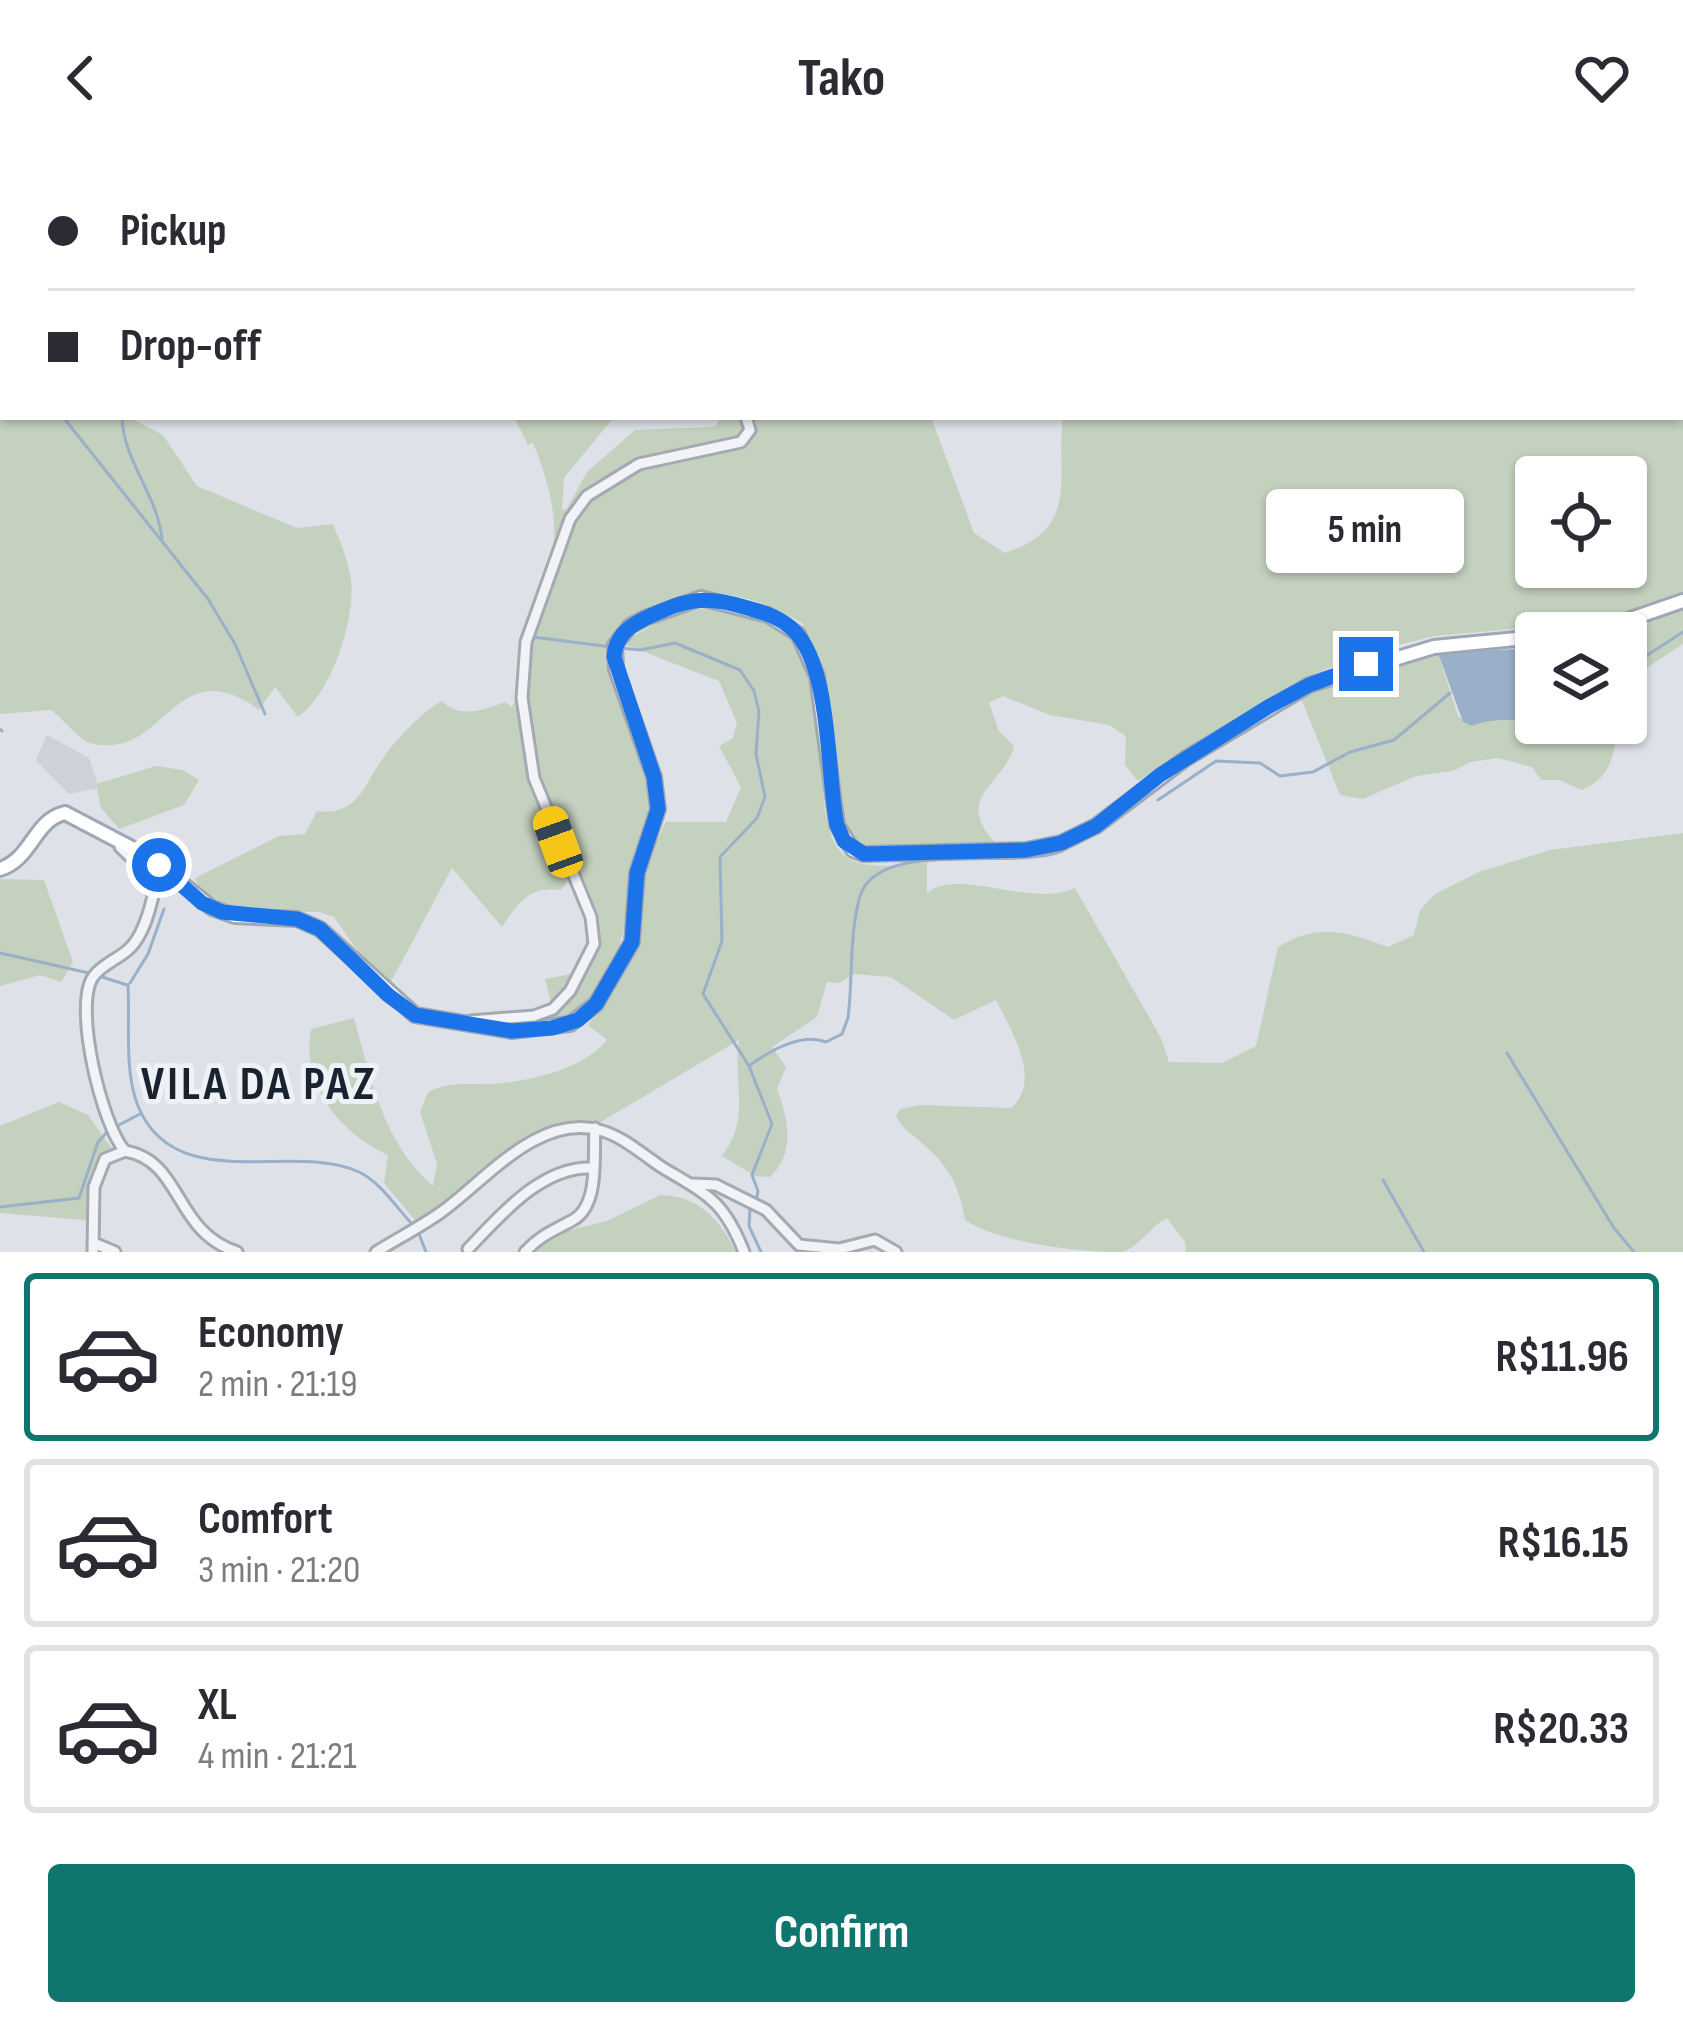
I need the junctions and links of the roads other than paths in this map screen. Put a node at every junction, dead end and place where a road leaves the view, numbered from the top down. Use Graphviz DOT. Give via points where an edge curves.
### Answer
graph roads {
  1 [pos="747,420"];
  2 [pos="1683,601"];
  3 [pos="1647,616"];
  4 [pos="1515,639"];
  5 [pos="99,828"];
  6 [pos="0,869"];
  7 [pos="452,1022"];
  8 [pos="595,1128"];
  9 [pos="125,1151"];
  10 [pos="593,1168"];
  11 [pos="693,1184"];
  12 [pos="94,1248"];
  13 [pos="468,1249"];
  14 [pos="115,1252"];
  15 [pos="237,1252"];
  16 [pos="376,1252"];
  17 [pos="525,1252"];
  18 [pos="743,1252"];
  19 [pos="896,1252"];
  1 -- 7 [label="street" via="741,442 639,464 587,496 570,519 526,642 522,698 534,778 591,917 594,944 553,1009"];
  2 -- 3 [label="main road"];
  4 -- 7 [label="main road" via="1434,646 1309,685 1061,843 864,854 837,825 818,676 798,634 721,600 681,602 630,626 615,646 658,794 625,956 596,1004 570,1024 512,1031"];
  5 -- 6 [label="main road" via="56,814 22,857"];
  5 -- 7 [label="main road" via="212,908 320,929 403,1008"];
  5 -- 9 [label="street" via="144,870 153,896 137,938 89,983 103,1100"];
  8 -- 10 [label="street"];
  8 -- 11 [label="street"];
  8 -- 16 [label="street" via="555,1132 515,1154"];
  9 -- 12 [label="street" via="100,1166"];
  9 -- 15 [label="street" via="150,1160 168,1179 202,1234"];
  10 -- 13 [label="street" via="564,1172 528,1192"];
  10 -- 17 [label="street" via="584,1211"];
  11 -- 18 [label="street" via="727,1213"];
  11 -- 19 [label="street" via="716,1185 766,1210 799,1245 882,1240"];
  12 -- 14 [label="street"];
}
